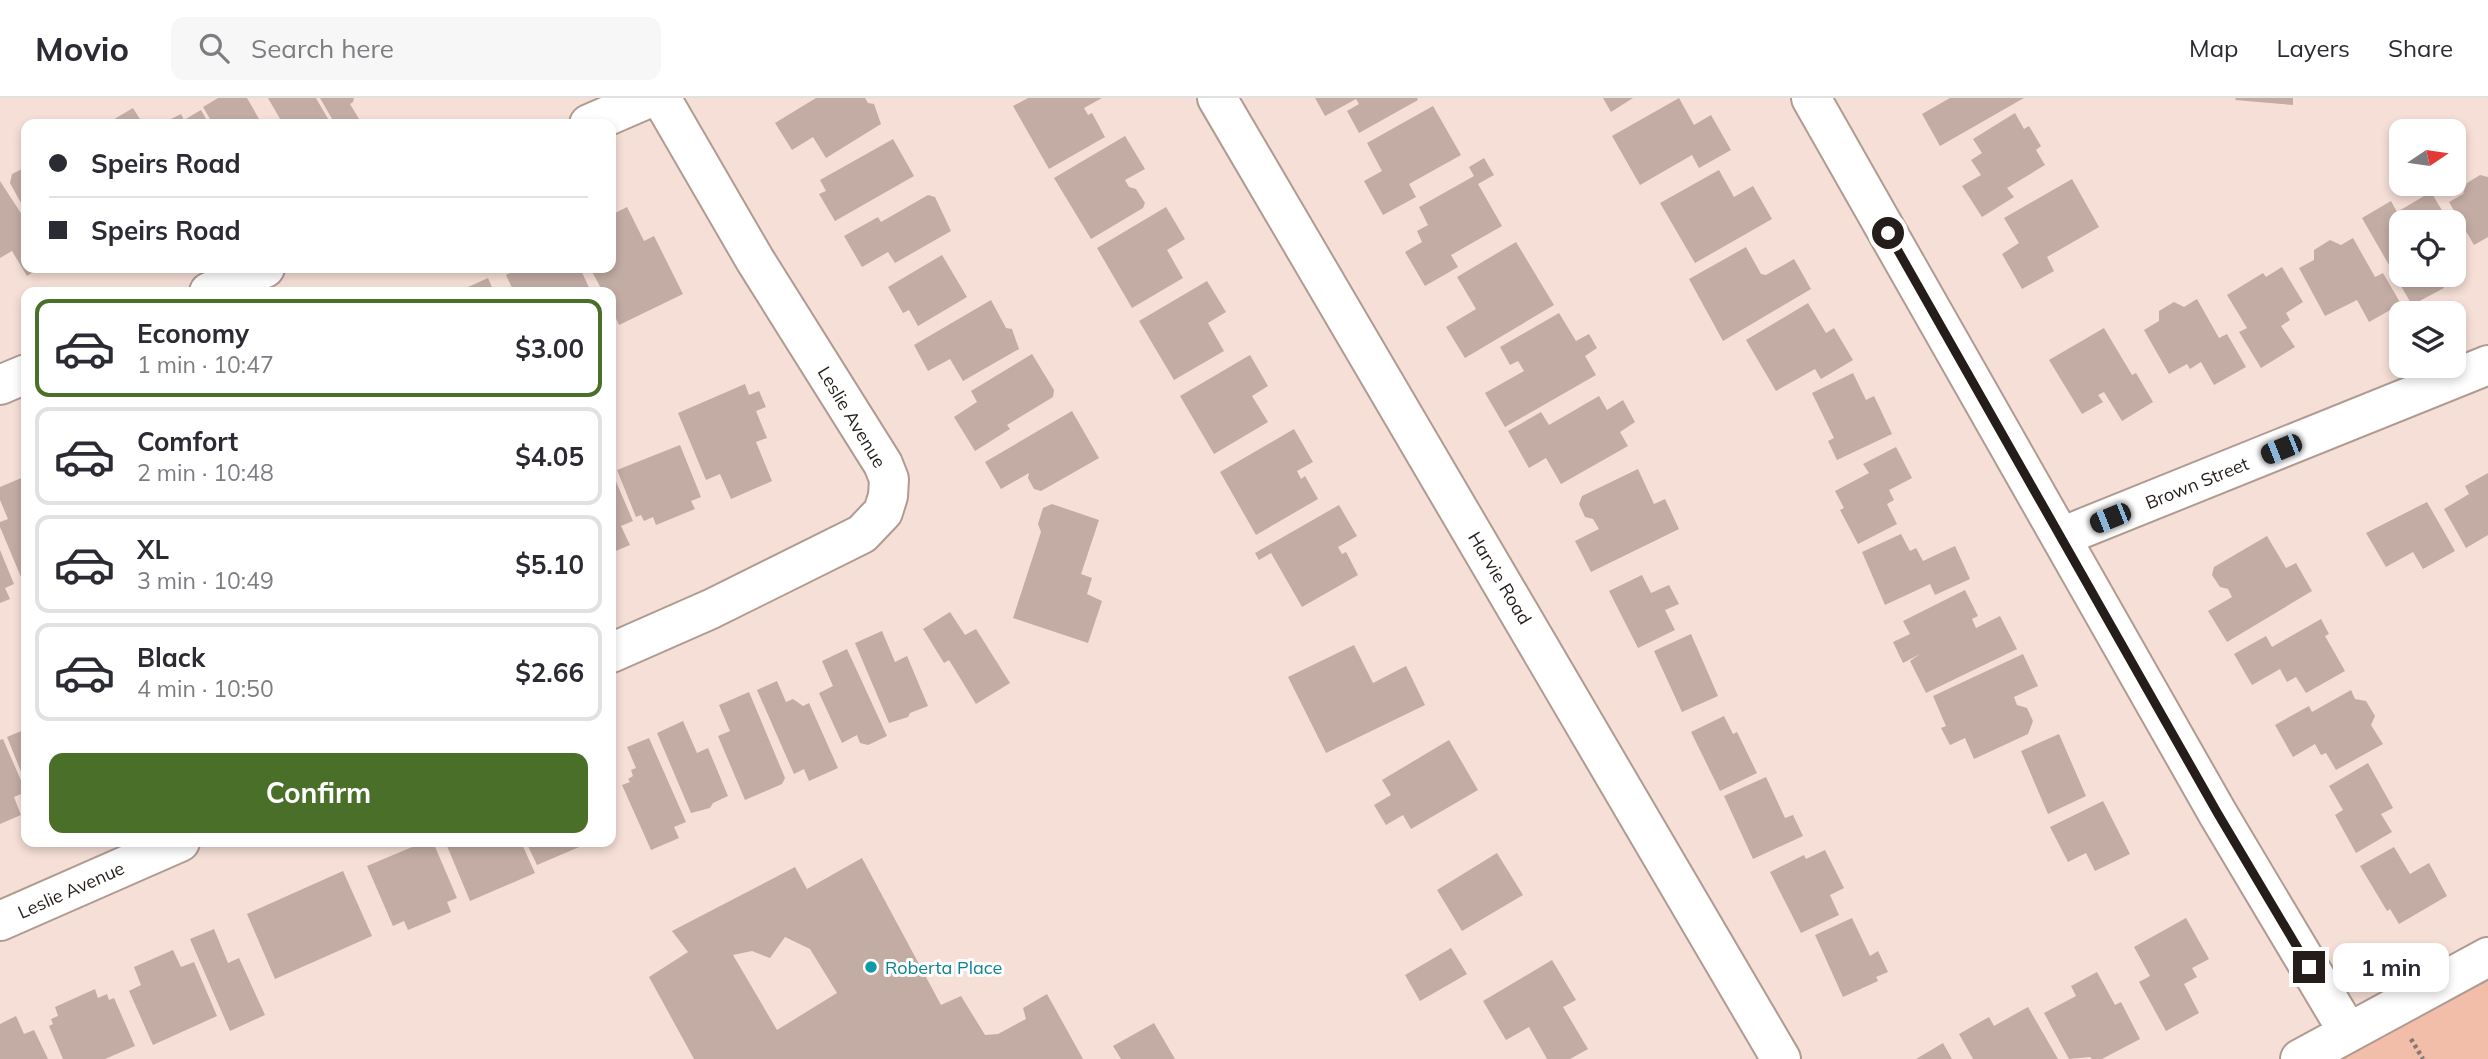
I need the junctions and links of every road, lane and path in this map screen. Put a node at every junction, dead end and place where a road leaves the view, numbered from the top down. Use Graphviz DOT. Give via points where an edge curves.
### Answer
graph roads {
  1 [pos="649,98"];
  2 [pos="661,98"];
  3 [pos="1217,98"];
  4 [pos="1811,98"];
  5 [pos="601,119"];
  6 [pos="253,273"];
  7 [pos="221,287"];
  8 [pos="2488,365"];
  9 [pos="21,376"];
  10 [pos="0,385"];
  11 [pos="2061,537"];
  12 [pos="616,651"];
  13 [pos="169,847"];
  14 [pos="0,921"];
  15 [pos="2488,957"];
  16 [pos="2348,1032"];
  17 [pos="1781,1059"];
  18 [pos="2300,1059"];
  1 -- 5 [label="street"];
  2 -- 12 [label="street, Leslie Avenue" via="755,260 883,464 889,479 888,496 883,512 862,534"];
  3 -- 17 [label="street, Harvie Road"];
  4 -- 11 [label="street"];
  6 -- 7 [label="street"];
  8 -- 11 [label="street, Brown Street"];
  9 -- 10 [label="street"];
  11 -- 16 [label="street"];
  13 -- 14 [label="street, Leslie Avenue"];
  15 -- 16 [label="street"];
  16 -- 18 [label="street"];
}
